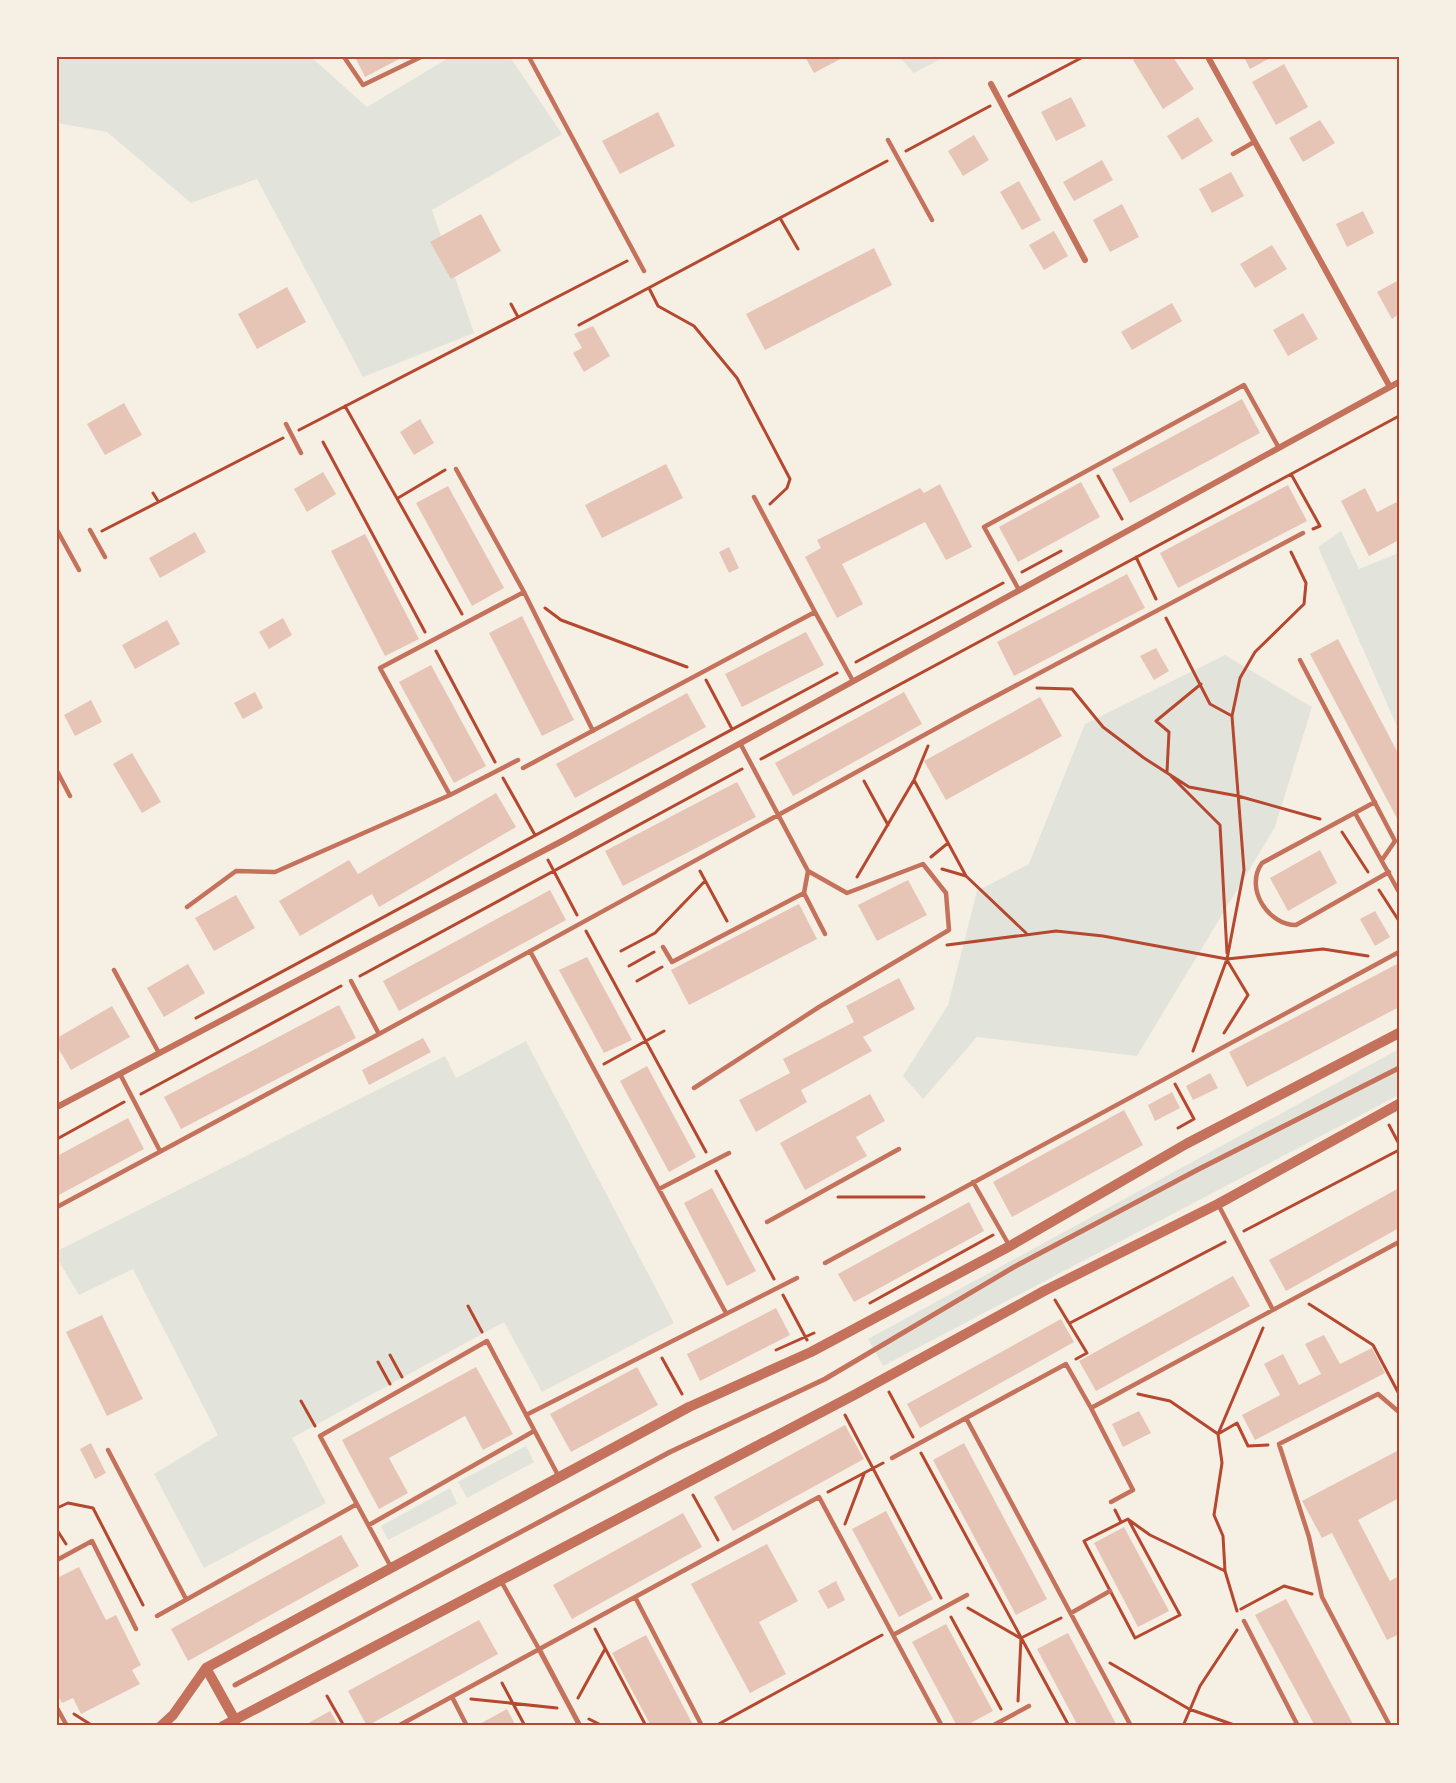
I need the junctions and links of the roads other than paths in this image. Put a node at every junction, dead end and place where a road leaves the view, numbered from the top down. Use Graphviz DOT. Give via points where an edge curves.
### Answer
graph roads {
  1 [pos="344,57"];
  2 [pos="421,57"];
  3 [pos="528,57"];
  4 [pos="1208,57"];
  5 [pos="991,84"];
  6 [pos="888,140"];
  7 [pos="1254,142"];
  8 [pos="1233,154"];
  9 [pos="932,220"];
  10 [pos="1086,260"];
  11 [pos="644,271"];
  12 [pos="1399,382"];
  13 [pos="1390,387"];
  14 [pos="286,424"];
  15 [pos="1279,448"];
  16 [pos="302,453"];
  17 [pos="456,469"];
  18 [pos="754,497"];
  19 [pos="57,530"];
  20 [pos="90,530"];
  21 [pos="1303,533"];
  22 [pos="105,557"];
  23 [pos="79,570"];
  24 [pos="1019,590"];
  25 [pos="524,592"];
  26 [pos="816,612"];
  27 [pos="1300,660"];
  28 [pos="853,681"];
  29 [pos="593,731"];
  30 [pos="740,743"];
  31 [pos="518,760"];
  32 [pos="523,768"];
  33 [pos="57,771"];
  34 [pos="450,795"];
  35 [pos="70,796"];
  36 [pos="1375,802"];
  37 [pos="1355,813"];
  38 [pos="779,816"];
  39 [pos="1382,860"];
  40 [pos="808,871"];
  41 [pos="1389,873"];
  42 [pos="1399,892"];
  43 [pos="804,893"];
  44 [pos="187,907"];
  45 [pos="825,934"];
  46 [pos="663,947"];
  47 [pos="530,951"];
  48 [pos="1399,952"];
  49 [pos="114,970"];
  50 [pos="351,981"];
  51 [pos="1399,1033"];
  52 [pos="379,1034"];
  53 [pos="159,1053"];
  54 [pos="1399,1068"];
  55 [pos="120,1074"];
  56 [pos="694,1088"];
  57 [pos="1399,1104"];
  58 [pos="57,1107"];
  59 [pos="899,1149"];
  60 [pos="160,1151"];
  61 [pos="729,1152"];
  62 [pos="973,1182"];
  63 [pos="659,1189"];
  64 [pos="1218,1204"];
  65 [pos="57,1207"];
  66 [pos="767,1221"];
  67 [pos="1399,1242"];
  68 [pos="1010,1246"];
  69 [pos="825,1263"];
  70 [pos="797,1278"];
  71 [pos="1273,1310"];
  72 [pos="726,1313"];
  73 [pos="1091,1408"];
  74 [pos="1399,1412"];
  75 [pos="525,1415"];
  76 [pos="966,1418"];
  77 [pos="534,1431"];
  78 [pos="108,1450"];
  79 [pos="892,1458"];
  80 [pos="559,1477"];
  81 [pos="1112,1502"];
  82 [pos="357,1504"];
  83 [pos="369,1526"];
  84 [pos="57,1560"];
  85 [pos="391,1567"];
  86 [pos="501,1579"];
  87 [pos="1110,1592"];
  88 [pos="967,1595"];
  89 [pos="635,1597"];
  90 [pos="186,1599"];
  91 [pos="1071,1613"];
  92 [pos="157,1616"];
  93 [pos="1244,1621"];
  94 [pos="136,1629"];
  95 [pos="892,1633"];
  96 [pos="538,1649"];
  97 [pos="206,1668"];
  98 [pos="235,1685"];
  99 [pos="452,1697"];
  100 [pos="1029,1706"];
  101 [pos="57,1708"];
  102 [pos="235,1720"];
  103 [pos="67,1726"];
  104 [pos="162,1726"];
  105 [pos="224,1726"];
  106 [pos="398,1726"];
  107 [pos="467,1726"];
  108 [pos="580,1726"];
  109 [pos="702,1726"];
  110 [pos="942,1726"];
  111 [pos="992,1726"];
  112 [pos="1131,1726"];
  113 [pos="1298,1726"];
  114 [pos="1390,1726"];
  1 -- 2 [label="lane" via="363,85"];
  3 -- 11 [label="lane"];
  4 -- 7 [label="street"];
  5 -- 10 [label="street"];
  6 -- 9 [label="lane"];
  7 -- 8 [label="lane"];
  7 -- 13 [label="street"];
  12 -- 13 [label="street"];
  13 -- 15 [label="street"];
  14 -- 16 [label="lane"];
  15 -- 24 [label="street"];
  15 -- 24 [label="lane" via="1244,385 1093,467 984,527"];
  17 -- 25 [label="lane"];
  18 -- 26 [label="lane"];
  19 -- 23 [label="lane"];
  20 -- 22 [label="lane"];
  21 -- 38 [label="lane"];
  24 -- 28 [label="street"];
  25 -- 29 [label="lane"];
  25 -- 34 [label="lane" via="380,668"];
  26 -- 28 [label="lane"];
  26 -- 29 [label="lane"];
  27 -- 36 [label="lane"];
  28 -- 30 [label="street"];
  29 -- 32 [label="lane"];
  30 -- 38 [label="lane"];
  30 -- 53 [label="street"];
  31 -- 34 [label="lane"];
  33 -- 35 [label="lane"];
  34 -- 44 [label="lane" via="275,872 236,871"];
  36 -- 37 [label="lane"];
  36 -- 39 [label="lane" via="1395,841"];
  37 -- 39 [label="lane"];
  37 -- 41 [label="lane" via="1262,864 1255,874 1254,886 1272,918 1284,925 1296,925"];
  38 -- 40 [label="lane"];
  38 -- 47 [label="lane"];
  39 -- 41 [label="lane"];
  40 -- 43 [label="lane"];
  40 -- 56 [label="lane" via="847,893 923,864 946,893 949,930 819,1007"];
  41 -- 42 [label="lane"];
  43 -- 45 [label="lane"];
  43 -- 46 [label="lane" via="672,962"];
  47 -- 52 [label="lane"];
  47 -- 63 [label="lane"];
  48 -- 62 [label="lane"];
  49 -- 53 [label="lane"];
  50 -- 52 [label="lane"];
  51 -- 68 [label="street" via="1186,1144"];
  52 -- 60 [label="lane"];
  53 -- 55 [label="street"];
  54 -- 98 [label="street" via="1014,1268 834,1374 670,1452"];
  55 -- 58 [label="street"];
  55 -- 60 [label="lane"];
  57 -- 64 [label="street"];
  59 -- 66 [label="lane"];
  60 -- 65 [label="lane"];
  61 -- 63 [label="lane"];
  62 -- 68 [label="lane"];
  62 -- 69 [label="lane"];
  63 -- 72 [label="lane"];
  64 -- 71 [label="lane"];
  64 -- 86 [label="street" via="1044,1291"];
  67 -- 71 [label="lane"];
  68 -- 80 [label="street" via="812,1352 689,1407"];
  70 -- 72 [label="lane"];
  71 -- 73 [label="lane"];
  72 -- 75 [label="lane"];
  73 -- 76 [label="lane" via="1066,1364"];
  73 -- 81 [label="lane" via="1133,1490"];
  74 -- 114 [label="lane" via="1378,1394 1279,1444 1322,1597"];
  75 -- 77 [label="lane"];
  75 -- 82 [label="lane" via="487,1341 320,1436"];
  76 -- 79 [label="lane"];
  76 -- 91 [label="lane"];
  77 -- 80 [label="lane"];
  77 -- 83 [label="lane"];
  78 -- 90 [label="lane"];
  80 -- 85 [label="street"];
  82 -- 83 [label="lane"];
  82 -- 90 [label="lane"];
  83 -- 85 [label="lane"];
  84 -- 94 [label="lane" via="92,1541"];
  85 -- 97 [label="street"];
  86 -- 96 [label="lane"];
  86 -- 102 [label="street"];
  87 -- 91 [label="lane"];
  88 -- 95 [label="lane"];
  89 -- 95 [label="lane" via="819,1497"];
  89 -- 96 [label="lane"];
  89 -- 109 [label="lane"];
  90 -- 92 [label="lane"];
  91 -- 112 [label="lane"];
  93 -- 113 [label="lane"];
  95 -- 110 [label="lane"];
  96 -- 99 [label="lane"];
  96 -- 108 [label="street"];
  97 -- 102 [label="street"];
  97 -- 104 [label="street"];
  99 -- 106 [label="lane"];
  99 -- 107 [label="lane"];
  100 -- 111 [label="lane"];
  101 -- 103 [label="lane"];
  102 -- 105 [label="street"];
}
